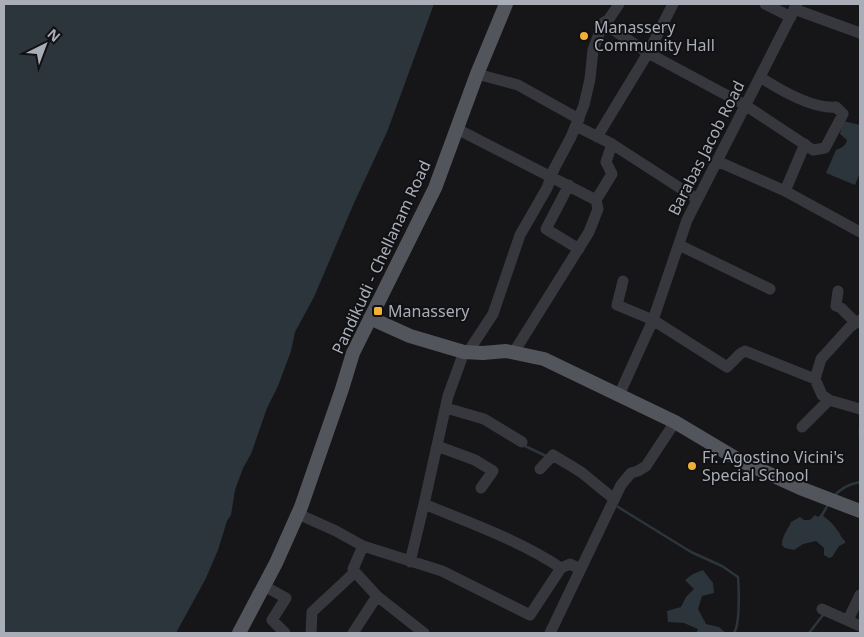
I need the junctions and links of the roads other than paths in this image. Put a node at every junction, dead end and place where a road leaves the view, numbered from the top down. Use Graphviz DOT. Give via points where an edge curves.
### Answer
graph roads {
  1 [pos="506,4"];
  2 [pos="619,4"];
  3 [pos="673,4"];
  4 [pos="764,4"];
  5 [pos="794,10"];
  6 [pos="603,23"];
  7 [pos="860,33"];
  8 [pos="648,53"];
  9 [pos="476,74"];
  10 [pos="760,78"];
  11 [pos="745,105"];
  12 [pos="577,122"];
  13 [pos="457,129"];
  14 [pos="597,137"];
  15 [pos="612,144"];
  16 [pos="805,144"];
  17 [pos="717,161"];
  18 [pos="552,176"];
  19 [pos="568,185"];
  20 [pos="785,191"];
  21 [pos="697,199"];
  22 [pos="596,200"];
  23 [pos="860,232"];
  24 [pos="679,245"];
  25 [pos="578,249"];
  26 [pos="623,281"];
  27 [pos="770,289"];
  28 [pos="838,291"];
  29 [pos="370,318"];
  30 [pos="653,320"];
  31 [pos="858,321"];
  32 [pos="466,352"];
  33 [pos="514,352"];
  34 [pos="815,379"];
  35 [pos="619,395"];
  36 [pos="829,400"];
  37 [pos="446,408"];
  38 [pos="860,409"];
  39 [pos="675,422"];
  40 [pos="802,427"];
  41 [pos="522,442"];
  42 [pos="437,446"];
  43 [pos="540,469"];
  44 [pos="481,488"];
  45 [pos="614,499"];
  46 [pos="424,504"];
  47 [pos="860,511"];
  48 [pos="298,514"];
  49 [pos="363,546"];
  50 [pos="410,562"];
  51 [pos="560,568"];
  52 [pos="580,569"];
  53 [pos="355,572"];
  54 [pos="264,586"];
  55 [pos="860,595"];
  56 [pos="377,596"];
  57 [pos="822,609"];
  58 [pos="848,620"];
  59 [pos="860,626"];
  60 [pos="239,633"];
  61 [pos="285,633"];
  62 [pos="310,633"];
  63 [pos="353,633"];
  64 [pos="424,633"];
  65 [pos="550,633"];
  1 -- 9 [label="main road, Pandikudi - Chellanam Road"];
  2 -- 6 [label="street"];
  3 -- 8 [label="street"];
  4 -- 5 [label="street"];
  5 -- 7 [label="street"];
  5 -- 10 [label="street, Barabas Jacob Road"];
  6 -- 8 [label="street"];
  6 -- 12 [label="street" via="593,50 590,79"];
  8 -- 11 [label="street"];
  8 -- 14 [label="street"];
  9 -- 12 [label="street" via="518,85"];
  9 -- 13 [label="main road, Pandikudi - Chellanam Road"];
  10 -- 11 [label="street, Barabas Jacob Road"];
  10 -- 16 [label="street" via="783,92 825,108 836,107 843,114 825,148 813,150"];
  11 -- 16 [label="street"];
  11 -- 17 [label="street, Barabas Jacob Road"];
  12 -- 14 [label="street"];
  12 -- 18 [label="street"];
  13 -- 18 [label="street"];
  13 -- 29 [label="main road, Pandikudi - Chellanam Road" via="435,188"];
  14 -- 15 [label="street"];
  15 -- 21 [label="street"];
  15 -- 22 [label="street" via="606,162 612,174"];
  16 -- 20 [label="street"];
  17 -- 20 [label="street"];
  17 -- 21 [label="street, Barabas Jacob Road"];
  18 -- 19 [label="street"];
  18 -- 32 [label="street" via="520,235 493,314"];
  19 -- 22 [label="street"];
  19 -- 25 [label="street" via="546,229"];
  20 -- 23 [label="street"];
  21 -- 24 [label="street, Barabas Jacob Road" via="686,220"];
  22 -- 25 [label="street" via="598,209"];
  24 -- 27 [label="street"];
  24 -- 30 [label="street, Barabas Jacob Road"];
  25 -- 33 [label="street"];
  26 -- 30 [label="street" via="617,305"];
  28 -- 31 [label="street" via="836,306"];
  29 -- 32 [label="main road" via="410,336"];
  29 -- 48 [label="main road, Pandikudi - Chellanam Road" via="353,353"];
  30 -- 34 [label="street" via="727,367 746,351"];
  30 -- 35 [label="street, Barabas Jacob Road"];
  31 -- 34 [label="street" via="821,359"];
  32 -- 33 [label="main road"];
  32 -- 37 [label="street"];
  33 -- 35 [label="main road" via="544,359"];
  34 -- 36 [label="street" via="822,395"];
  35 -- 39 [label="main road"];
  36 -- 38 [label="street"];
  36 -- 40 [label="street"];
  37 -- 41 [label="street" via="484,419"];
  37 -- 42 [label="street"];
  39 -- 45 [label="street" via="646,466 631,473"];
  39 -- 47 [label="main road" via="737,459"];
  42 -- 44 [label="street" via="475,460 493,471"];
  42 -- 46 [label="street"];
  43 -- 45 [label="street" via="553,455 582,472"];
  45 -- 52 [label="street"];
  46 -- 50 [label="street"];
  46 -- 51 [label="street" via="492,532"];
  48 -- 49 [label="street"];
  48 -- 54 [label="main road, Pandikudi - Chellanam Road"];
  49 -- 50 [label="street"];
  49 -- 53 [label="street" via="353,569"];
  50 -- 51 [label="street" via="442,571 530,615"];
  51 -- 52 [label="street" via="570,564"];
  52 -- 65 [label="street"];
  53 -- 56 [label="street"];
  53 -- 62 [label="street" via="312,612"];
  54 -- 60 [label="main road, Pandikudi - Chellanam Road"];
  54 -- 61 [label="street" via="286,598 272,620"];
  55 -- 58 [label="street"];
  56 -- 63 [label="street"];
  56 -- 64 [label="street"];
  57 -- 58 [label="street"];
  58 -- 59 [label="street"];
}
